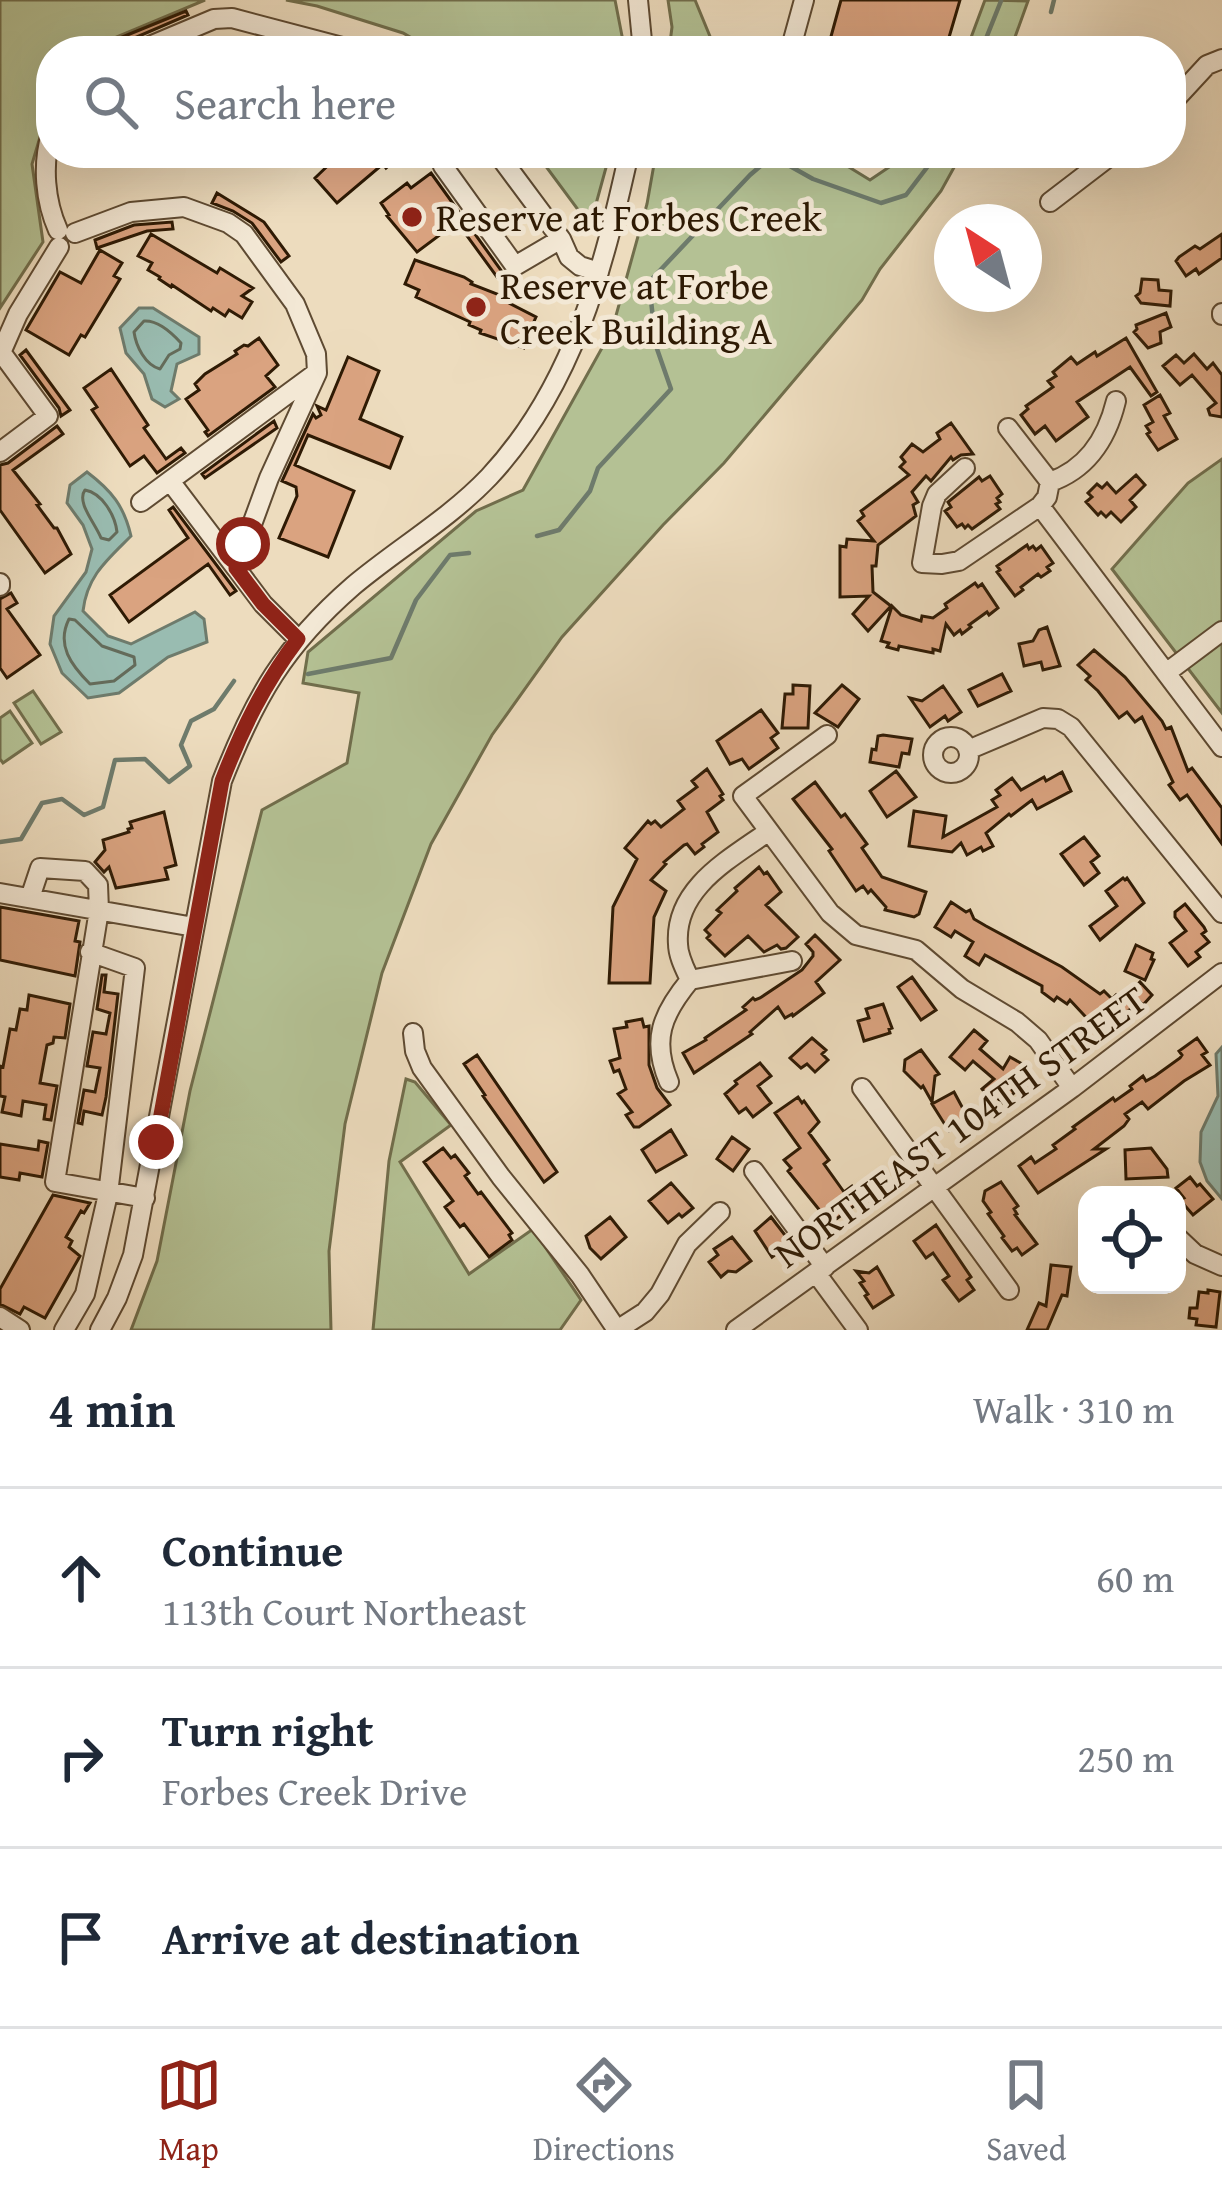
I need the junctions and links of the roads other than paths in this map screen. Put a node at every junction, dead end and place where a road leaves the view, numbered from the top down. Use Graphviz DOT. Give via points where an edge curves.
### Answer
graph roads {
  1 [pos="638,0"];
  2 [pos="804,0"];
  3 [pos="174,36"];
  4 [pos="300,36"];
  5 [pos="642,36"];
  6 [pos="794,36"];
  7 [pos="1222,59"];
  8 [pos="1186,88"];
  9 [pos="47,168"];
  10 [pos="444,168"];
  11 [pos="508,168"];
  12 [pos="625,168"];
  13 [pos="1094,168"];
  14 [pos="1050,202"];
  15 [pos="64,237"];
  16 [pos="561,239"];
  17 [pos="599,272"];
  18 [pos="0,353"];
  19 [pos="316,373"];
  20 [pos="1116,401"];
  21 [pos="1008,428"];
  22 [pos="0,452"];
  23 [pos="965,468"];
  24 [pos="170,481"];
  25 [pos="1050,482"];
  26 [pos="141,502"];
  27 [pos="1040,506"];
  28 [pos="236,568"];
  29 [pos="1222,631"];
  30 [pos="298,639"];
  31 [pos="1166,673"];
  32 [pos="827,735"];
  33 [pos="1222,746"];
  34 [pos="968,750"];
  35 [pos="769,831"];
  36 [pos="0,892"];
  37 [pos="30,898"];
  38 [pos="99,910"];
  39 [pos="1222,913"];
  40 [pos="194,927"];
  41 [pos="90,952"];
  42 [pos="792,962"];
  43 [pos="1222,973"];
  44 [pos="690,980"];
  45 [pos="413,1033"];
  46 [pos="669,1082"];
  47 [pos="862,1088"];
  48 [pos="1072,1088"];
  49 [pos="754,1171"];
  50 [pos="934,1188"];
  51 [pos="108,1194"];
  52 [pos="145,1198"];
  53 [pos="720,1212"];
  54 [pos="1186,1245"];
  55 [pos="1222,1266"];
  56 [pos="821,1270"];
  57 [pos="1010,1290"];
  58 [pos="0,1317"];
  59 [pos="20,1330"];
  60 [pos="64,1330"];
  61 [pos="100,1330"];
  62 [pos="617,1330"];
  63 [pos="736,1330"];
  64 [pos="858,1330"];
  1 -- 5 [label="street"];
  2 -- 6 [label="street"];
  3 -- 4 [label="street" via="232,18"];
  7 -- 8 [label="street"];
  9 -- 15 [label="street" via="51,214"];
  10 -- 16 [label="street" via="515,266"];
  11 -- 16 [label="street"];
  12 -- 17 [label="street"];
  13 -- 14 [label="street"];
  15 -- 18 [label="street"];
  15 -- 19 [label="street" via="131,212 184,207 227,223 295,304"];
  16 -- 17 [label="street" via="568,257"];
  17 -- 30 [label="street" via="577,340 532,424 463,502"];
  18 -- 22 [label="street" via="48,416"];
  19 -- 24 [label="street"];
  19 -- 28 [label="street"];
  20 -- 25 [label="street" via="1089,457"];
  21 -- 25 [label="street"];
  23 -- 27 [label="street" via="937,494 922,563 959,561"];
  24 -- 26 [label="street"];
  24 -- 28 [label="street"];
  25 -- 27 [label="street"];
  27 -- 31 [label="street"];
  28 -- 30 [label="street"];
  29 -- 31 [label="street"];
  30 -- 40 [label="street" via="244,724 222,781"];
  31 -- 33 [label="street"];
  32 -- 35 [label="street" via="743,796"];
  34 -- 39 [label="street" via="1043,718 1071,727"];
  35 -- 44 [label="street" via="690,896 677,948"];
  35 -- 48 [label="street" via="830,914 856,935 916,950 1017,1022"];
  36 -- 37 [label="street"];
  37 -- 38 [label="street"];
  37 -- 38 [label="street" via="40,868 85,871 98,885"];
  38 -- 40 [label="street"];
  38 -- 41 [label="street"];
  40 -- 52 [label="street"];
  41 -- 51 [label="street" via="135,968"];
  41 -- 51 [label="street" via="55,1182"];
  42 -- 44 [label="street"];
  43 -- 48 [label="street, NORTHEAST 104TH STREET"];
  44 -- 46 [label="street" via="669,1006 660,1038"];
  45 -- 62 [label="street" via="422,1068"];
  47 -- 50 [label="street"];
  48 -- 50 [label="street, NORTHEAST 104TH STREET"];
  49 -- 56 [label="street"];
  50 -- 56 [label="street, NORTHEAST 104TH STREET"];
  50 -- 57 [label="street"];
  51 -- 52 [label="street"];
  51 -- 60 [label="street" via="85,1294"];
  52 -- 61 [label="street" via="133,1256"];
  53 -- 62 [label="street" via="687,1244 645,1312"];
  54 -- 55 [label="street"];
  56 -- 63 [label="street, NORTHEAST 104TH STREET"];
  56 -- 64 [label="street"];
  58 -- 59 [label="street"];
}
